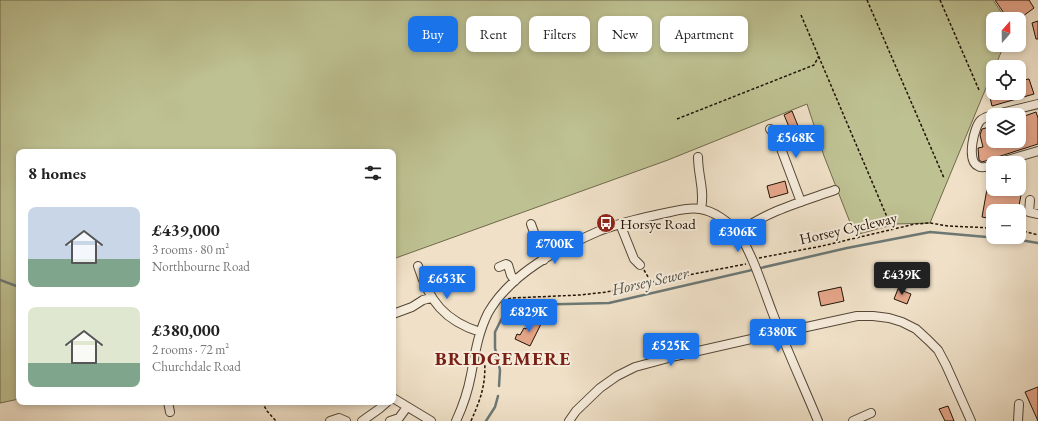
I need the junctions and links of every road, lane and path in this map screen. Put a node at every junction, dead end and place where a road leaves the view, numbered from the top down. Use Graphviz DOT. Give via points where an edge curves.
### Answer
graph roads {
  1 [pos="868,0"];
  2 [pos="940,0"];
  3 [pos="801,14"];
  4 [pos="819,56"];
  5 [pos="979,90"];
  6 [pos="1038,104"];
  7 [pos="1022,108"];
  8 [pos="986,117"];
  9 [pos="677,119"];
  10 [pos="770,129"];
  11 [pos="1038,151"];
  12 [pos="1021,156"];
  13 [pos="698,157"];
  14 [pos="986,166"];
  15 [pos="944,178"];
  16 [pos="835,190"];
  17 [pos="1030,200"];
  18 [pos="802,202"];
  19 [pos="701,209"];
  20 [pos="1038,214"];
  21 [pos="531,224"];
  22 [pos="620,224"];
  23 [pos="890,224"];
  24 [pos="986,228"];
  25 [pos="1026,232"];
  26 [pos="738,233"];
  27 [pos="1038,235"];
  28 [pos="544,260"];
  29 [pos="753,263"];
  30 [pos="640,265"];
  31 [pos="418,266"];
  32 [pos="499,267"];
  33 [pos="515,280"];
  34 [pos="652,282"];
  35 [pos="431,298"];
  36 [pos="504,301"];
  37 [pos="396,313"];
  38 [pos="480,332"];
  39 [pos="780,332"];
  40 [pos="484,349"];
  41 [pos="396,400"];
  42 [pos="1019,404"];
  43 [pos="169,405"];
  44 [pos="263,405"];
  45 [pos="384,405"];
  46 [pos="407,407"];
  47 [pos="170,412"];
  48 [pos="871,413"];
  49 [pos="276,421"];
  50 [pos="330,421"];
  51 [pos="346,421"];
  52 [pos="362,421"];
  53 [pos="390,421"];
  54 [pos="431,421"];
  55 [pos="456,421"];
  56 [pos="472,421"];
  57 [pos="569,421"];
  58 [pos="818,421"];
  59 [pos="853,421"];
  60 [pos="971,421"];
  61 [pos="1018,421"];
  1 -- 15 [label="path"];
  2 -- 5 [label="path"];
  3 -- 4 [label="path"];
  4 -- 9 [label="path" via="814,65"];
  4 -- 23 [label="path"];
  6 -- 7 [label="street"];
  8 -- 14 [label="street" via="978,124 971,156 978,167"];
  10 -- 18 [label="street" via="778,138"];
  11 -- 12 [label="street"];
  13 -- 19 [label="street" via="703,192"];
  16 -- 18 [label="street"];
  17 -- 20 [label="street" via="1029,212"];
  18 -- 26 [label="street" via="767,215"];
  19 -- 22 [label="street" via="686,209"];
  19 -- 26 [label="street" via="727,222"];
  21 -- 28 [label="street"];
  22 -- 28 [label="street" via="585,237"];
  22 -- 30 [label="street" via="634,259"];
  24 -- 29 [label="path, Horsey Cycleway" via="915,224 760,258"];
  25 -- 27 [label="path"];
  26 -- 29 [label="street"];
  28 -- 33 [label="street"];
  29 -- 34 [label="path, Horsey Cycleway"];
  29 -- 39 [label="street"];
  30 -- 34 [label="path"];
  31 -- 35 [label="street"];
  32 -- 33 [label="street" via="508,265"];
  33 -- 38 [label="street" via="495,302"];
  34 -- 36 [label="path, Horsey Cycleway" via="607,292 512,298"];
  35 -- 37 [label="street"];
  35 -- 38 [label="street" via="460,324"];
  38 -- 55 [label="street" via="468,389"];
  39 -- 57 [label="street" via="635,367 600,388 576,410"];
  39 -- 58 [label="street"];
  39 -- 60 [label="street" via="857,316 889,318 902,322 920,333 938,350"];
  40 -- 56 [label="path" via="486,368 483,391"];
  41 -- 46 [label="street"];
  42 -- 61 [label="street"];
  43 -- 47 [label="street"];
  44 -- 49 [label="path"];
  45 -- 52 [label="street"];
  46 -- 53 [label="street" via="399,418"];
  46 -- 54 [label="street"];
  48 -- 59 [label="street"];
  50 -- 51 [label="street" via="339,418"];
}
